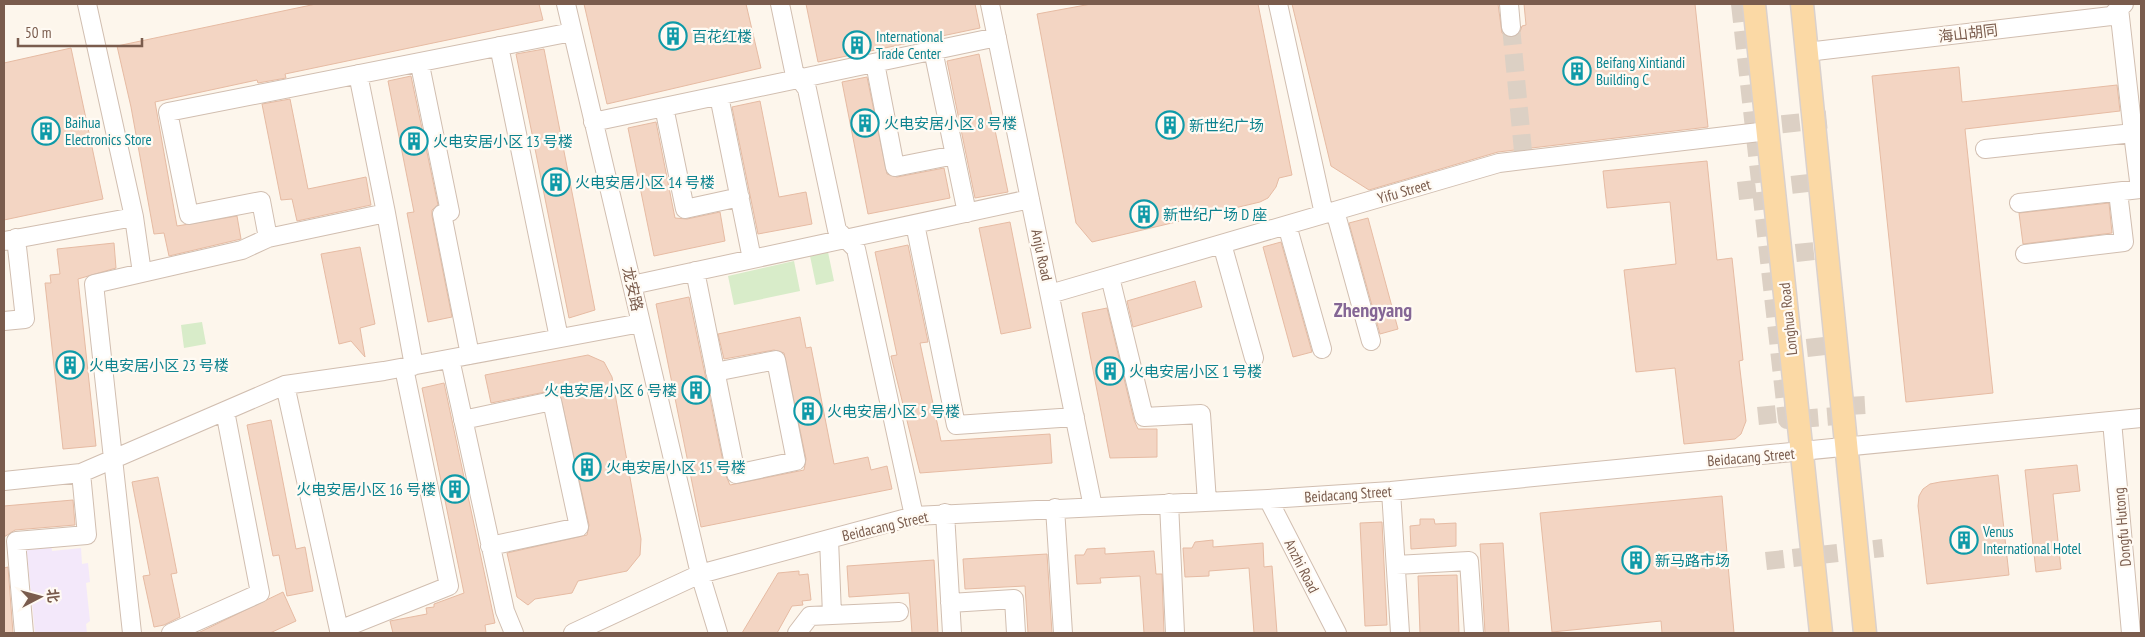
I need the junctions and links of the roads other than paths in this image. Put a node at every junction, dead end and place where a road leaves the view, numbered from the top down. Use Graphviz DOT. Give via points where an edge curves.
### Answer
graph roads {
  1 [pos="87,4"];
  2 [pos="566,4"];
  3 [pos="780,4"];
  4 [pos="990,4"];
  5 [pos="1278,4"];
  6 [pos="1509,4"];
  7 [pos="1754,4"];
  8 [pos="1802,4"];
  9 [pos="2122,6"];
  10 [pos="1511,27"];
  11 [pos="572,32"];
  12 [pos="997,37"];
  13 [pos="499,46"];
  14 [pos="933,50"];
  15 [pos="1807,52"];
  16 [pos="875,63"];
  17 [pos="420,65"];
  18 [pos="358,74"];
  19 [pos="800,79"];
  20 [pos="719,96"];
  21 [pos="2135,102"];
  22 [pos="664,108"];
  23 [pos="594,122"];
  24 [pos="1768,132"];
  25 [pos="2133,133"];
  26 [pos="1985,149"];
  27 [pos="955,155"];
  28 [pos="2140,189"];
  29 [pos="2118,192"];
  30 [pos="740,198"];
  31 [pos="1030,199"];
  32 [pos="2019,204"];
  33 [pos="386,213"];
  34 [pos="967,213"];
  35 [pos="1329,213"];
  36 [pos="134,217"];
  37 [pos="915,224"];
  38 [pos="1287,225"];
  39 [pos="268,238"];
  40 [pos="10,239"];
  41 [pos="846,239"];
  42 [pos="1222,244"];
  43 [pos="2024,254"];
  44 [pos="752,259"];
  45 [pos="695,271"];
  46 [pos="142,273"];
  47 [pos="1110,277"];
  48 [pos="632,285"];
  49 [pos="1050,294"];
  50 [pos="4,321"];
  51 [pos="641,323"];
  52 [pos="559,338"];
  53 [pos="1371,341"];
  54 [pos="1322,349"];
  55 [pos="470,355"];
  56 [pos="1254,358"];
  57 [pos="450,359"];
  58 [pos="409,366"];
  59 [pos="715,372"];
  60 [pos="284,385"];
  61 [pos="225,411"];
  62 [pos="1075,417"];
  63 [pos="2141,418"];
  64 [pos="463,420"];
  65 [pos="2112,421"];
  66 [pos="1848,447"];
  67 [pos="1802,452"];
  68 [pos="113,459"];
  69 [pos="81,472"];
  70 [pos="4,481"];
  71 [pos="1392,491"];
  72 [pos="1268,500"];
  73 [pos="1207,502"];
  74 [pos="1169,504"];
  75 [pos="1093,506"];
  76 [pos="1056,508"];
  77 [pos="945,513"];
  78 [pos="914,516"];
  79 [pos="828,539"];
  80 [pos="490,546"];
  81 [pos="1396,565"];
  82 [pos="700,574"];
  83 [pos="950,603"];
  84 [pos="898,612"];
  85 [pos="832,615"];
  86 [pos="337,632"];
  87 [pos="24,633"];
  88 [pos="132,633"];
  89 [pos="171,633"];
  90 [pos="514,633"];
  91 [pos="573,633"];
  92 [pos="718,633"];
  93 [pos="797,633"];
  94 [pos="952,633"];
  95 [pos="1016,633"];
  96 [pos="1063,633"];
  97 [pos="1175,633"];
  98 [pos="1337,633"];
  99 [pos="1400,633"];
  100 [pos="1474,633"];
  101 [pos="1821,633"];
  102 [pos="1865,633"];
  103 [pos="2131,633"];
  1 -- 36 [label="street"];
  2 -- 11 [label="street, 龙安路"];
  3 -- 19 [label="street" via="794,71"];
  4 -- 12 [label="street, Anju Road"];
  5 -- 35 [label="street"];
  6 -- 10 [label="street"];
  7 -- 24 [label="main road, Longhua Road"];
  8 -- 15 [label="main road"];
  9 -- 15 [label="street, 海山胡同" via="2110,16"];
  9 -- 21 [label="street"];
  11 -- 13 [label="street"];
  11 -- 23 [label="street, 龙安路"];
  12 -- 14 [label="street"];
  12 -- 31 [label="street, Anju Road"];
  13 -- 18 [label="street"];
  13 -- 52 [label="street"];
  14 -- 16 [label="street"];
  14 -- 27 [label="street"];
  15 -- 66 [label="main road"];
  16 -- 19 [label="street"];
  16 -- 27 [label="street" via="895,167"];
  17 -- 55 [label="street" via="450,212 442,214"];
  18 -- 33 [label="street"];
  18 -- 39 [label="street" via="168,112 189,215 261,201"];
  19 -- 20 [label="street"];
  19 -- 41 [label="street" via="807,89 837,230"];
  20 -- 22 [label="street"];
  20 -- 30 [label="street"];
  21 -- 25 [label="street"];
  22 -- 23 [label="street"];
  22 -- 30 [label="street" via="685,209"];
  23 -- 48 [label="street, 龙安路"];
  24 -- 35 [label="street, Yifu Street" via="1523,155"];
  24 -- 67 [label="main road, Longhua Road"];
  25 -- 26 [label="street"];
  25 -- 28 [label="street"];
  27 -- 34 [label="street"];
  28 -- 29 [label="street"];
  29 -- 32 [label="street"];
  29 -- 43 [label="street" via="2124,242"];
  30 -- 44 [label="street"];
  31 -- 34 [label="street"];
  31 -- 49 [label="street, Anju Road"];
  33 -- 39 [label="street"];
  33 -- 58 [label="street"];
  34 -- 37 [label="street"];
  35 -- 38 [label="street, Yifu Street"];
  35 -- 53 [label="street"];
  36 -- 40 [label="street"];
  36 -- 46 [label="street"];
  37 -- 41 [label="street"];
  37 -- 62 [label="street" via="956,425"];
  38 -- 42 [label="street, Yifu Street"];
  38 -- 54 [label="street"];
  39 -- 46 [label="street" via="242,250"];
  40 -- 50 [label="street" via="25,319"];
  41 -- 44 [label="street"];
  41 -- 78 [label="street" via="856,249"];
  42 -- 47 [label="street, Yifu Street"];
  42 -- 56 [label="street"];
  44 -- 45 [label="street"];
  45 -- 48 [label="street"];
  45 -- 59 [label="street"];
  46 -- 68 [label="street" via="94,284"];
  47 -- 49 [label="street, Yifu Street"];
  47 -- 73 [label="street" via="1144,417 1202,414"];
  48 -- 51 [label="street, 龙安路"];
  49 -- 62 [label="street, Anju Road"];
  51 -- 52 [label="street"];
  51 -- 82 [label="street, 龙安路"];
  52 -- 55 [label="street"];
  55 -- 57 [label="street"];
  57 -- 58 [label="street"];
  57 -- 64 [label="street"];
  58 -- 60 [label="street"];
  58 -- 86 [label="street" via="449,586"];
  59 -- 59 [label="street" via="736,474 796,461 776,360"];
  60 -- 61 [label="street"];
  60 -- 86 [label="street"];
  61 -- 68 [label="street"];
  61 -- 89 [label="street" via="260,593"];
  62 -- 75 [label="street, Anju Road"];
  63 -- 65 [label="street, Beidacang Street"];
  64 -- 80 [label="street"];
  64 -- 80 [label="street" via="552,401 554,410 579,527"];
  65 -- 66 [label="street, Beidacang Street"];
  65 -- 103 [label="street, Dongfu Hutong"];
  66 -- 67 [label="street, Beidacang Street"];
  66 -- 102 [label="main road"];
  67 -- 71 [label="street, Beidacang Street"];
  67 -- 101 [label="main road, Longhua Road"];
  68 -- 69 [label="street"];
  68 -- 88 [label="street"];
  69 -- 70 [label="street"];
  69 -- 87 [label="street" via="87,535 16,541"];
  71 -- 72 [label="street, Beidacang Street"];
  71 -- 81 [label="street"];
  72 -- 73 [label="street, Beidacang Street"];
  72 -- 98 [label="street, Anzhi Road"];
  73 -- 74 [label="street, Beidacang Street"];
  74 -- 75 [label="street, Beidacang Street"];
  74 -- 97 [label="street"];
  75 -- 76 [label="street, Beidacang Street"];
  76 -- 77 [label="street, Beidacang Street"];
  76 -- 96 [label="street"];
  77 -- 78 [label="street, Beidacang Street"];
  77 -- 83 [label="street"];
  78 -- 79 [label="street, Beidacang Street"];
  79 -- 82 [label="street, Beidacang Street"];
  79 -- 85 [label="street"];
  80 -- 90 [label="street" via="505,611"];
  81 -- 99 [label="street"];
  81 -- 100 [label="street" via="1469,561"];
  82 -- 91 [label="street, Beidacang Street"];
  82 -- 92 [label="street, 龙安路"];
  83 -- 94 [label="street"];
  83 -- 95 [label="street" via="1014,600"];
  84 -- 85 [label="street"];
  85 -- 93 [label="street" via="810,616"];
}
